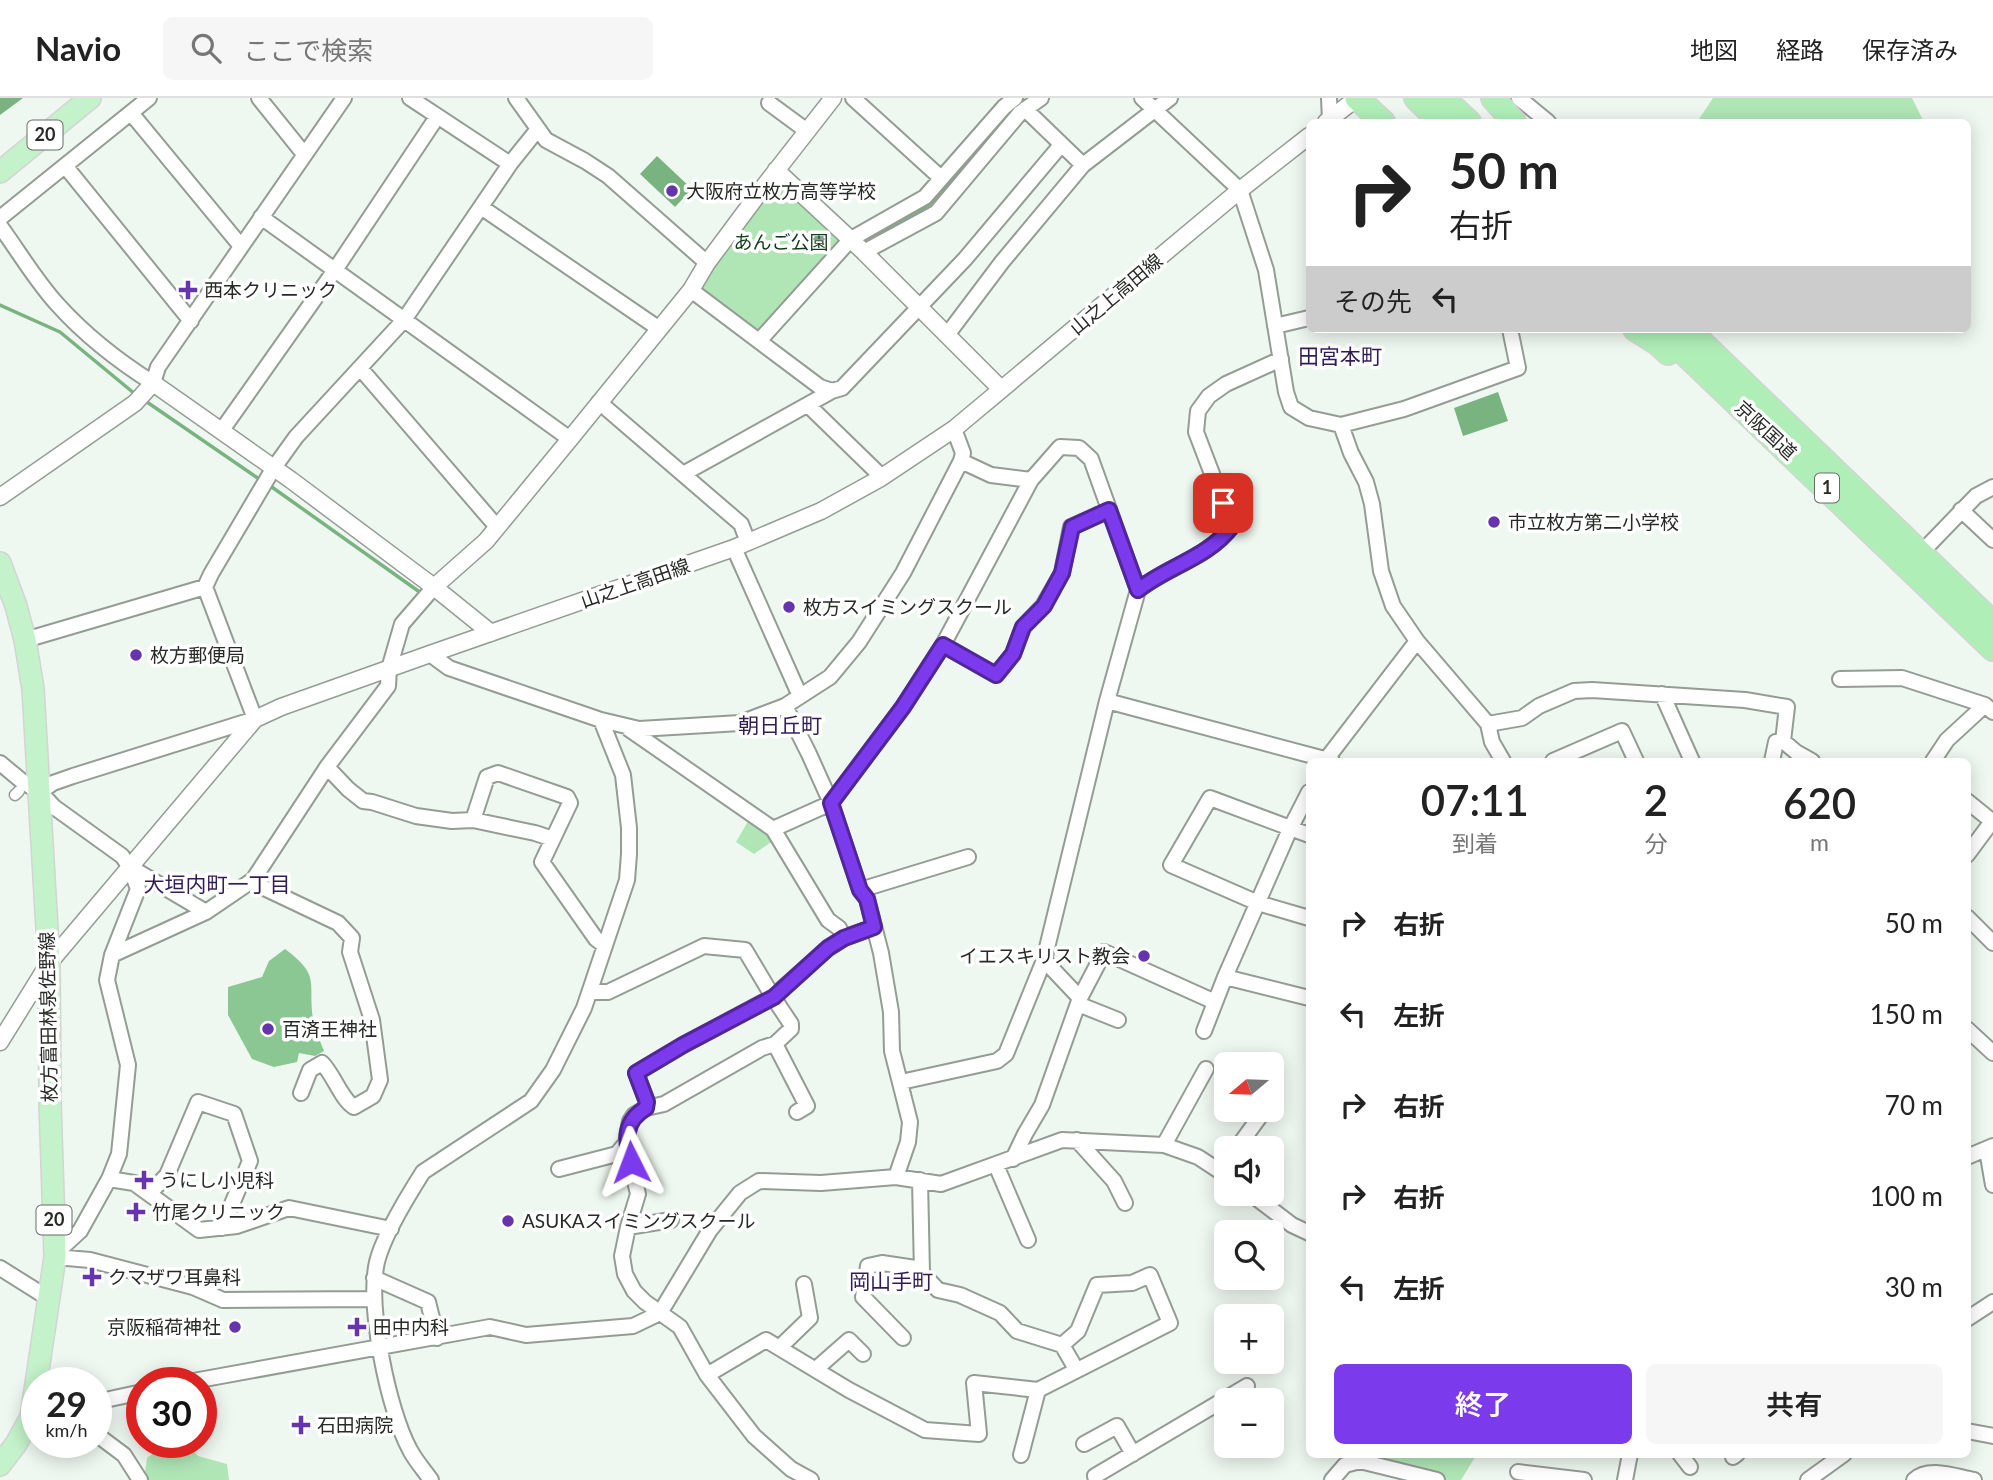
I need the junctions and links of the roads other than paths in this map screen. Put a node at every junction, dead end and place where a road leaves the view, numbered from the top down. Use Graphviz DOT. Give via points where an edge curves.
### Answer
graph roads {
  1 [pos="90,98"];
  2 [pos="149,98"];
  3 [pos="259,98"];
  4 [pos="344,98"];
  5 [pos="410,98"];
  6 [pos="516,98"];
  7 [pos="833,98"];
  8 [pos="853,98"];
  9 [pos="1041,98"];
  10 [pos="1142,98"];
  11 [pos="1170,98"];
  12 [pos="1329,98"];
  13 [pos="1357,98"];
  14 [pos="1416,98"];
  15 [pos="1493,98"];
  16 [pos="1519,98"];
  17 [pos="769,103"];
  18 [pos="1010,103"];
  19 [pos="1155,109"];
  20 [pos="1444,112"];
  21 [pos="131,113"];
  22 [pos="437,117"];
  23 [pos="1328,119"];
  24 [pos="1331,119"];
  25 [pos="1381,119"];
  26 [pos="1462,119"];
  27 [pos="1511,119"];
  28 [pos="1544,119"];
  29 [pos="538,128"];
  30 [pos="807,131"];
  31 [pos="1306,138"];
  32 [pos="1061,145"];
  33 [pos="304,154"];
  34 [pos="510,164"];
  35 [pos="1083,165"];
  36 [pos="66,167"];
  37 [pos="776,170"];
  38 [pos="0,172"];
  39 [pos="941,178"];
  40 [pos="1240,190"];
  41 [pos="481,207"];
  42 [pos="261,217"];
  43 [pos="0,218"];
  44 [pos="0,226"];
  45 [pos="851,239"];
  46 [pos="240,245"];
  47 [pos="864,252"];
  48 [pos="707,263"];
  49 [pos="335,270"];
  50 [pos="691,290"];
  51 [pos="918,306"];
  52 [pos="1306,319"];
  53 [pos="404,320"];
  54 [pos="191,321"];
  55 [pos="1275,326"];
  56 [pos="658,328"];
  57 [pos="1511,333"];
  58 [pos="1641,333"];
  59 [pos="1663,333"];
  60 [pos="1692,333"];
  61 [pos="947,335"];
  62 [pos="759,341"];
  63 [pos="1281,359"];
  64 [pos="360,368"];
  65 [pos="1001,389"];
  66 [pos="832,391"];
  67 [pos="145,392"];
  68 [pos="599,402"];
  69 [pos="808,404"];
  70 [pos="1341,425"];
  71 [pos="954,429"];
  72 [pos="222,430"];
  73 [pos="570,439"];
  74 [pos="961,461"];
  75 [pos="683,474"];
  76 [pos="1814,476"];
  77 [pos="269,477"];
  78 [pos="882,477"];
  79 [pos="1031,480"];
  80 [pos="1993,488"];
  81 [pos="0,497"];
  82 [pos="1109,510"];
  83 [pos="1961,510"];
  84 [pos="497,527"];
  85 [pos="1993,540"];
  86 [pos="741,545"];
  87 [pos="1920,554"];
  88 [pos="0,563"];
  89 [pos="205,587"];
  90 [pos="434,587"];
  91 [pos="1138,590"];
  92 [pos="1993,623"];
  93 [pos="491,633"];
  94 [pos="25,640"];
  95 [pos="1417,640"];
  96 [pos="943,645"];
  97 [pos="1993,649"];
  98 [pos="430,654"];
  99 [pos="389,669"];
  100 [pos="1840,679"];
  101 [pos="1662,694"];
  102 [pos="800,696"];
  103 [pos="1107,701"];
  104 [pos="785,706"];
  105 [pos="1989,708"];
  106 [pos="256,719"];
  107 [pos="601,720"];
  108 [pos="1488,724"];
  109 [pos="625,726"];
  110 [pos="1783,741"];
  111 [pos="1317,758"];
  112 [pos="1330,758"];
  113 [pos="1501,758"];
  114 [pos="1560,758"];
  115 [pos="1635,758"];
  116 [pos="1691,758"];
  117 [pos="1773,758"];
  118 [pos="1807,758"];
  119 [pos="1935,758"];
  120 [pos="0,763"];
  121 [pos="327,767"];
  122 [pos="25,793"];
  123 [pos="1306,798"];
  124 [pos="831,803"];
  125 [pos="1971,804"];
  126 [pos="473,820"];
  127 [pos="1993,821"];
  128 [pos="773,829"];
  129 [pos="1290,829"];
  130 [pos="1306,834"];
  131 [pos="554,839"];
  132 [pos="1971,850"];
  133 [pos="968,857"];
  134 [pos="130,867"];
  135 [pos="253,880"];
  136 [pos="860,890"];
  137 [pos="1258,903"];
  138 [pos="206,912"];
  139 [pos="1306,917"];
  140 [pos="1971,920"];
  141 [pos="874,927"];
  142 [pos="844,938"];
  143 [pos="1993,943"];
  144 [pos="605,946"];
  145 [pos="112,955"];
  146 [pos="1044,960"];
  147 [pos="49,963"];
  148 [pos="1225,977"];
  149 [pos="590,992"];
  150 [pos="774,997"];
  151 [pos="1306,997"];
  152 [pos="1079,1001"];
  153 [pos="1214,1002"];
  154 [pos="1118,1020"];
  155 [pos="1204,1031"];
  156 [pos="1971,1033"];
  157 [pos="0,1042"];
  158 [pos="775,1044"];
  159 [pos="1993,1053"];
  160 [pos="1206,1069"];
  161 [pos="901,1082"];
  162 [pos="300,1093"];
  163 [pos="806,1106"];
  164 [pos="646,1108"];
  165 [pos="1077,1140"];
  166 [pos="626,1143"];
  167 [pos="1164,1145"];
  168 [pos="1990,1148"];
  169 [pos="1971,1155"];
  170 [pos="1013,1159"];
  171 [pos="996,1165"];
  172 [pos="1214,1165"];
  173 [pos="559,1169"];
  174 [pos="896,1177"];
  175 [pos="109,1179"];
  176 [pos="919,1180"];
  177 [pos="1993,1185"];
  178 [pos="149,1194"];
  179 [pos="1125,1203"];
  180 [pos="1267,1206"];
  181 [pos="671,1220"];
  182 [pos="628,1227"];
  183 [pos="222,1228"];
  184 [pos="391,1228"];
  185 [pos="1306,1232"];
  186 [pos="1028,1240"];
  187 [pos="55,1256"];
  188 [pos="0,1268"];
  189 [pos="922,1269"];
  190 [pos="374,1278"];
  191 [pos="804,1284"];
  192 [pos="48,1298"];
  193 [pos="373,1299"];
  194 [pos="1993,1302"];
  195 [pos="660,1313"];
  196 [pos="1971,1316"];
  197 [pos="437,1338"];
  198 [pos="903,1338"];
  199 [pos="1062,1345"];
  200 [pos="380,1347"];
  201 [pos="779,1348"];
  202 [pos="863,1353"];
  203 [pos="40,1367"];
  204 [pos="816,1369"];
  205 [pos="1076,1369"];
  206 [pos="707,1375"];
  207 [pos="217,1377"];
  208 [pos="1247,1386"];
  209 [pos="1038,1390"];
  210 [pos="1971,1432"];
  211 [pos="21,1435"];
  212 [pos="1993,1436"];
  213 [pos="1084,1444"];
  214 [pos="112,1446"];
  215 [pos="1133,1454"];
  216 [pos="1021,1455"];
  217 [pos="1629,1458"];
  218 [pos="1682,1458"];
  219 [pos="1838,1458"];
  220 [pos="0,1465"];
  221 [pos="1690,1467"];
  222 [pos="1518,1472"];
  223 [pos="139,1480"];
  224 [pos="431,1480"];
  225 [pos="811,1480"];
  226 [pos="1096,1480"];
  227 [pos="1332,1480"];
  228 [pos="1437,1480"];
  229 [pos="1584,1480"];
  230 [pos="1625,1480"];
  231 [pos="1808,1480"];
  232 [pos="1914,1480"];
  233 [pos="1974,1480"];
  1 -- 38 [label="main road, 20"];
  2 -- 21 [label="street"];
  3 -- 33 [label="street"];
  4 -- 33 [label="street"];
  5 -- 22 [label="street"];
  6 -- 29 [label="street"];
  7 -- 30 [label="street"];
  8 -- 39 [label="street"];
  9 -- 18 [label="street"];
  10 -- 19 [label="street"];
  11 -- 19 [label="street"];
  12 -- 23 [label="street"];
  13 -- 24 [label="street"];
  13 -- 25 [label="highway"];
  14 -- 20 [label="highway"];
  15 -- 27 [label="highway"];
  16 -- 28 [label="street"];
  17 -- 30 [label="street"];
  18 -- 32 [label="street"];
  18 -- 39 [label="street"];
  18 -- 47 [label="street" via="936,213"];
  19 -- 35 [label="street"];
  19 -- 40 [label="street"];
  20 -- 26 [label="highway"];
  21 -- 36 [label="street"];
  21 -- 46 [label="street"];
  22 -- 34 [label="street"];
  22 -- 49 [label="street"];
  29 -- 34 [label="street"];
  29 -- 48 [label="street" via="546,140 608,176"];
  30 -- 37 [label="street"];
  31 -- 40 [label="street, 山之上高田線"];
  32 -- 35 [label="street"];
  32 -- 51 [label="street" via="965,259"];
  33 -- 42 [label="street"];
  34 -- 41 [label="street"];
  35 -- 61 [label="street"];
  36 -- 43 [label="street"];
  36 -- 54 [label="street"];
  37 -- 45 [label="street"];
  37 -- 48 [label="street"];
  39 -- 45 [label="street" via="925,197"];
  40 -- 55 [label="street" via="1266,270"];
  40 -- 65 [label="street, 山之上高田線"];
  41 -- 53 [label="street"];
  41 -- 56 [label="street"];
  42 -- 46 [label="street"];
  42 -- 49 [label="street"];
  44 -- 67 [label="street" via="56,303 128,367"];
  45 -- 47 [label="street"];
  45 -- 62 [label="street"];
  46 -- 54 [label="street"];
  47 -- 51 [label="street"];
  48 -- 50 [label="street"];
  49 -- 53 [label="street"];
  49 -- 72 [label="street"];
  50 -- 56 [label="street"];
  50 -- 62 [label="street"];
  51 -- 61 [label="street"];
  51 -- 66 [label="street" via="842,388"];
  52 -- 55 [label="street"];
  53 -- 64 [label="street"];
  53 -- 73 [label="street"];
  54 -- 67 [label="street"];
  55 -- 63 [label="street"];
  56 -- 68 [label="street"];
  57 -- 70 [label="street" via="1518,368 1404,409"];
  58 -- 76 [label="highway" via="1750,431"];
  59 -- 76 [label="highway, 京阪国道 / 1"];
  60 -- 87 [label="highway, 京阪国道 / 1"];
  61 -- 65 [label="street"];
  62 -- 66 [label="street"];
  63 -- 70 [label="street" via="1291,407 1309,418"];
  63 -- 91 [label="street" via="1226,384 1198,411 1196,432 1232,526 1206,552"];
  64 -- 77 [label="street" via="296,437"];
  64 -- 84 [label="street"];
  65 -- 71 [label="street, 山之上高田線"];
  66 -- 69 [label="street"];
  67 -- 72 [label="street"];
  67 -- 81 [label="street"];
  68 -- 73 [label="street"];
  68 -- 75 [label="street"];
  69 -- 75 [label="street"];
  69 -- 78 [label="street"];
  70 -- 95 [label="street" via="1366,482 1381,570 1393,606"];
  71 -- 74 [label="street"];
  71 -- 78 [label="street, 山之上高田線"];
  72 -- 77 [label="street"];
  73 -- 84 [label="street"];
  74 -- 79 [label="street" via="991,475"];
  74 -- 102 [label="street" via="903,573 859,642 830,677"];
  75 -- 86 [label="street" via="741,524"];
  76 -- 97 [label="highway, 京阪国道 / 1"];
  77 -- 89 [label="street"];
  77 -- 90 [label="street" via="291,480"];
  78 -- 86 [label="street, 山之上高田線" via="821,512"];
  79 -- 82 [label="street" via="1060,447 1079,448 1091,459"];
  79 -- 96 [label="street"];
  80 -- 83 [label="street"];
  82 -- 91 [label="street"];
  82 -- 96 [label="street" via="1072,527 1062,573 996,675"];
  83 -- 85 [label="street"];
  83 -- 87 [label="street"];
  84 -- 90 [label="street"];
  86 -- 93 [label="street, 山之上高田線"];
  86 -- 102 [label="street"];
  87 -- 92 [label="highway, 京阪国道 / 1"];
  88 -- 94 [label="main road, 枚方富田林泉佐野線 / 20"];
  89 -- 94 [label="street"];
  89 -- 106 [label="street"];
  90 -- 93 [label="street"];
  90 -- 99 [label="street" via="402,624"];
  91 -- 103 [label="street"];
  93 -- 98 [label="street, 山之上高田線"];
  94 -- 122 [label="main road, 枚方富田林泉佐野線 / 20" via="33,689"];
  95 -- 108 [label="street"];
  95 -- 112 [label="street"];
  96 -- 124 [label="street"];
  98 -- 99 [label="street, 山之上高田線"];
  98 -- 107 [label="street" via="449,668"];
  99 -- 106 [label="street, 山之上高田線"];
  99 -- 121 [label="street" via="388,686"];
  100 -- 105 [label="street" via="1902,678"];
  101 -- 108 [label="street" via="1574,691 1522,718"];
  101 -- 110 [label="street" via="1787,707"];
  101 -- 116 [label="street"];
  102 -- 104 [label="street"];
  103 -- 111 [label="street"];
  103 -- 146 [label="street"];
  104 -- 109 [label="street" via="740,723"];
  104 -- 124 [label="street"];
  105 -- 119 [label="street" via="1947,740"];
  106 -- 122 [label="street"];
  106 -- 134 [label="street, 山之上高田線"];
  107 -- 109 [label="street"];
  107 -- 144 [label="street" via="623,775 629,835 627,880"];
  108 -- 113 [label="street"];
  109 -- 128 [label="street"];
  110 -- 117 [label="street" via="1776,742"];
  110 -- 118 [label="street"];
  114 -- 115 [label="street" via="1622,731"];
  120 -- 122 [label="street" via="23,782"];
  121 -- 126 [label="street" via="363,801 416,816"];
  121 -- 135 [label="street"];
  122 -- 134 [label="street" via="54,807 122,856"];
  122 -- 147 [label="main road, 枚方富田林泉佐野線 / 20"];
  123 -- 129 [label="street"];
  124 -- 128 [label="street"];
  124 -- 136 [label="street"];
  125 -- 127 [label="street"];
  126 -- 131 [label="street"];
  126 -- 131 [label="street" via="487,777 498,773 567,797 570,803"];
  127 -- 132 [label="street"];
  128 -- 142 [label="street"];
  129 -- 130 [label="street"];
  129 -- 137 [label="street"];
  129 -- 137 [label="street" via="1210,798 1171,864"];
  131 -- 144 [label="street" via="542,862"];
  133 -- 136 [label="street"];
  134 -- 138 [label="street"];
  134 -- 145 [label="street" via="138,889"];
  134 -- 147 [label="street, 山之上高田線"];
  135 -- 138 [label="street"];
  135 -- 162 [label="street" via="346,930 352,938 351,952 372,1020 380,1080 373,1096 354,1107 349,1105 322,1063 313,1067"];
  136 -- 141 [label="street"];
  137 -- 139 [label="street"];
  137 -- 148 [label="street"];
  138 -- 145 [label="street"];
  140 -- 143 [label="street"];
  141 -- 142 [label="street"];
  141 -- 161 [label="street" via="891,1012 892,1051"];
  142 -- 150 [label="street"];
  144 -- 149 [label="street"];
  145 -- 175 [label="street" via="107,980 128,1065 119,1154"];
  146 -- 152 [label="street"];
  146 -- 161 [label="street" via="1006,1054 997,1061"];
  147 -- 157 [label="street, 山之上高田線"];
  147 -- 187 [label="main road, 枚方富田林泉佐野線 / 20"];
  148 -- 151 [label="street"];
  148 -- 153 [label="street"];
  149 -- 150 [label="street" via="608,992 704,946 745,950"];
  149 -- 184 [label="street" via="554,1070 531,1101 423,1172"];
  150 -- 158 [label="street" via="791,1024"];
  150 -- 164 [label="street" via="636,1073"];
  152 -- 153 [label="street" via="1104,952"];
  152 -- 154 [label="street"];
  152 -- 170 [label="street" via="1042,1105"];
  153 -- 155 [label="street"];
  156 -- 159 [label="street"];
  158 -- 163 [label="street"];
  158 -- 164 [label="street" via="664,1104"];
  160 -- 167 [label="street"];
  161 -- 174 [label="street" via="910,1122"];
  164 -- 166 [label="street" via="634,1115"];
  165 -- 167 [label="street"];
  165 -- 170 [label="street" via="1062,1140"];
  165 -- 179 [label="street" via="1114,1181"];
  166 -- 173 [label="street" via="617,1154"];
  166 -- 182 [label="street" via="638,1194"];
  167 -- 172 [label="street"];
  168 -- 169 [label="street"];
  168 -- 177 [label="street"];
  170 -- 171 [label="street"];
  171 -- 176 [label="street" via="941,1184"];
  171 -- 186 [label="street"];
  174 -- 176 [label="street"];
  174 -- 195 [label="street" via="759,1181 740,1193 710,1230"];
  175 -- 178 [label="street" via="134,1183"];
  175 -- 187 [label="street" via="80,1231"];
  176 -- 189 [label="street"];
  178 -- 183 [label="street" via="199,1230"];
  178 -- 183 [label="street" via="167,1175 198,1102 234,1114 250,1161"];
  180 -- 185 [label="street"];
  181 -- 182 [label="street"];
  182 -- 195 [label="street" via="622,1266 634,1291"];
  183 -- 184 [label="street" via="289,1208"];
  184 -- 190 [label="street"];
  187 -- 192 [label="main road, 枚方富田林泉佐野線 / 20"];
  187 -- 193 [label="street" via="193,1287 223,1300"];
  188 -- 192 [label="street"];
  189 -- 198 [label="street" via="882,1263 868,1266 863,1297"];
  189 -- 199 [label="street" via="938,1290 1000,1313 1017,1331"];
  190 -- 193 [label="street"];
  190 -- 197 [label="street" via="428,1302"];
  191 -- 201 [label="street" via="810,1318"];
  192 -- 203 [label="main road, 枚方富田林泉佐野線 / 20"];
  193 -- 200 [label="street"];
  194 -- 196 [label="street"];
  195 -- 197 [label="street" via="633,1326 526,1335 490,1327"];
  195 -- 206 [label="street" via="680,1327"];
  197 -- 200 [label="street"];
  199 -- 205 [label="street"];
  199 -- 205 [label="street" via="1078,1331 1097,1285 1132,1283 1150,1275 1170,1324"];
  200 -- 207 [label="street"];
  200 -- 224 [label="street" via="398,1423 410,1451"];
  201 -- 204 [label="street"];
  201 -- 206 [label="street" via="766,1340"];
  202 -- 204 [label="street" via="849,1340"];
  204 -- 209 [label="street" via="925,1430 979,1434 974,1383"];
  205 -- 209 [label="street"];
  206 -- 225 [label="street" via="754,1436 791,1469"];
  208 -- 215 [label="street"];
  209 -- 216 [label="street"];
  210 -- 212 [label="street"];
  211 -- 220 [label="main road, 枚方富田林泉佐野線 / 20"];
  213 -- 215 [label="street" via="1118,1426"];
  214 -- 223 [label="street" via="124,1455"];
  215 -- 226 [label="street" via="1095,1476"];
  217 -- 230 [label="street"];
  218 -- 221 [label="street"];
  219 -- 231 [label="street"];
  222 -- 229 [label="street"];
  227 -- 228 [label="street" via="1345,1465 1360,1461"];
  232 -- 233 [label="street" via="1932,1472"];
}
